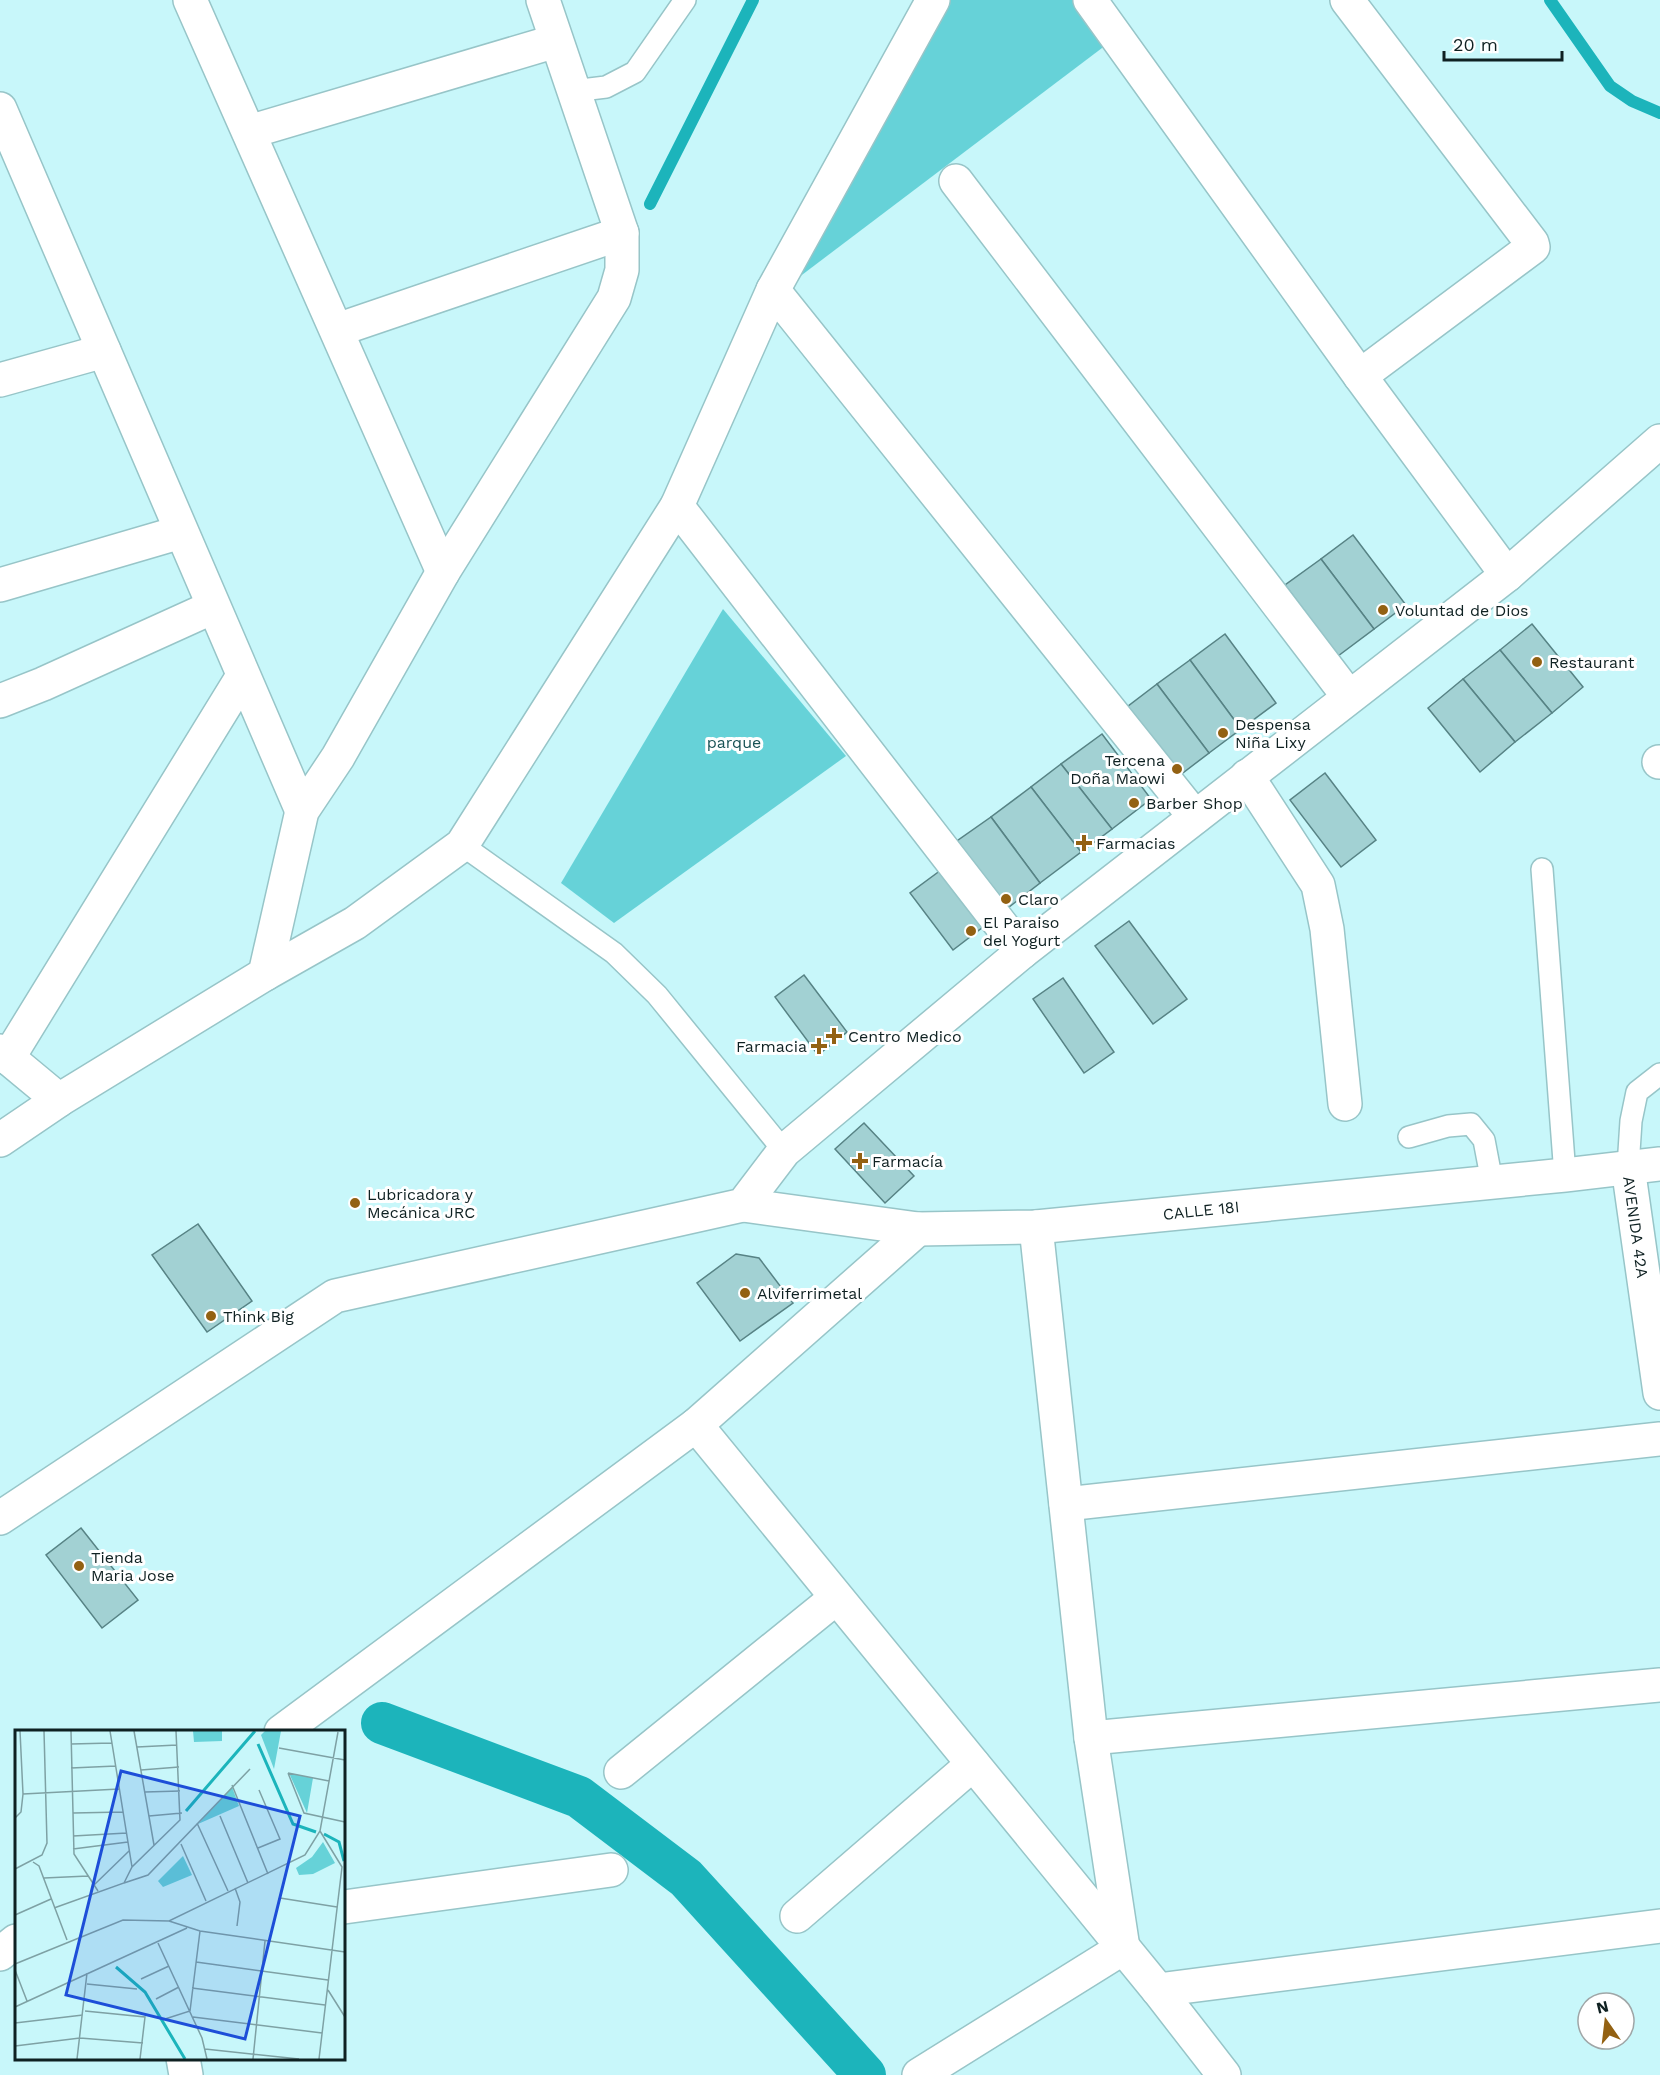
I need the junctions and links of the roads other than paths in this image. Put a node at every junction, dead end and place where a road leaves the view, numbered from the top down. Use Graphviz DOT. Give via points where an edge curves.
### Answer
graph roads {
  1 [pos="190,0"];
  2 [pos="543,0"];
  3 [pos="685,0"];
  4 [pos="933,0"];
  5 [pos="1090,0"];
  6 [pos="1347,0"];
  7 [pos="556,41"];
  8 [pos="573,91"];
  9 [pos="0,109"];
  10 [pos="249,132"];
  11 [pos="11,165"];
  12 [pos="956,181"];
  13 [pos="622,233"];
  14 [pos="773,290"];
  15 [pos="337,330"];
  16 [pos="104,351"];
  17 [pos="1360,376"];
  18 [pos="0,380"];
  19 [pos="1660,441"];
  20 [pos="677,506"];
  21 [pos="181,532"];
  22 [pos="443,572"];
  23 [pos="1507,575"];
  24 [pos="0,585"];
  25 [pos="213,607"];
  26 [pos="243,676"];
  27 [pos="1349,697"];
  28 [pos="0,701"];
  29 [pos="1247,776"];
  30 [pos="302,812"];
  31 [pos="1195,817"];
  32 [pos="462,845"];
  33 [pos="1542,869"];
  34 [pos="1022,952"];
  35 [pos="265,974"];
  36 [pos="4,1055"];
  37 [pos="1660,1074"];
  38 [pos="59,1100"];
  39 [pos="1345,1104"];
  40 [pos="1409,1137"];
  41 [pos="0,1140"];
  42 [pos="784,1151"];
  43 [pos="1660,1164"];
  44 [pos="1628,1167"];
  45 [pos="1565,1175"];
  46 [pos="1492,1182"];
  47 [pos="742,1205"];
  48 [pos="1036,1227"];
  49 [pos="918,1229"];
  50 [pos="1660,1393"];
  51 [pos="696,1425"];
  52 [pos="1660,1439"];
  53 [pos="1066,1504"];
  54 [pos="0,1518"];
  55 [pos="836,1598"];
  56 [pos="1660,1685"];
  57 [pos="282,1730"];
  58 [pos="1092,1738"];
  59 [pos="973,1764"];
  60 [pos="621,1772"];
  61 [pos="611,1870"];
  62 [pos="345,1907"];
  63 [pos="796,1917"];
  64 [pos="1660,1926"];
  65 [pos="15,1942"];
  66 [pos="1123,1948"];
  67 [pos="0,1954"];
  68 [pos="1158,1990"];
  69 [pos="183,2060"];
  70 [pos="186,2075"];
  71 [pos="919,2075"];
  72 [pos="1224,2075"];
  1 -- 10 [label="street"];
  2 -- 7 [label="street"];
  3 -- 8 [label="lane" via="635,72 606,87"];
  4 -- 14 [label="street"];
  5 -- 17 [label="street"];
  6 -- 17 [label="street" via="1533,247"];
  7 -- 8 [label="street"];
  7 -- 10 [label="street"];
  8 -- 13 [label="street"];
  9 -- 11 [label="street"];
  10 -- 15 [label="street"];
  11 -- 16 [label="street"];
  12 -- 27 [label="street"];
  13 -- 15 [label="street"];
  13 -- 22 [label="street" via="622,270 614,298"];
  14 -- 20 [label="street"];
  14 -- 31 [label="street"];
  15 -- 22 [label="street"];
  16 -- 18 [label="street"];
  16 -- 21 [label="street"];
  17 -- 23 [label="street"];
  19 -- 23 [label="street"];
  20 -- 32 [label="street"];
  20 -- 34 [label="street"];
  21 -- 24 [label="street"];
  21 -- 25 [label="street"];
  22 -- 30 [label="street" via="338,757"];
  23 -- 27 [label="street"];
  25 -- 26 [label="street"];
  25 -- 28 [label="street"];
  26 -- 30 [label="street"];
  26 -- 36 [label="street"];
  27 -- 29 [label="street"];
  29 -- 31 [label="street"];
  29 -- 39 [label="street" via="1318,885 1328,929"];
  30 -- 35 [label="street"];
  31 -- 34 [label="street"];
  32 -- 35 [label="street" via="355,923"];
  32 -- 42 [label="lane" via="614,953 657,995"];
  33 -- 45 [label="lane"];
  34 -- 42 [label="street"];
  35 -- 38 [label="street"];
  36 -- 38 [label="street"];
  37 -- 44 [label="lane" via="1637,1092"];
  38 -- 41 [label="street"];
  40 -- 46 [label="lane" via="1471,1124 1484,1140"];
  42 -- 47 [label="street"];
  43 -- 44 [label="street, CALLE 18I"];
  44 -- 45 [label="street, CALLE 18I"];
  44 -- 50 [label="street, AVENIDA 42A"];
  45 -- 46 [label="street, CALLE 18I"];
  46 -- 48 [label="street, CALLE 18I"];
  47 -- 49 [label="street, CALLE 18I"];
  47 -- 54 [label="street" via="335,1296"];
  48 -- 49 [label="street, CALLE 18I"];
  48 -- 53 [label="street"];
  49 -- 51 [label="street"];
  51 -- 55 [label="street"];
  51 -- 57 [label="street"];
  52 -- 53 [label="street"];
  53 -- 58 [label="street"];
  55 -- 59 [label="street"];
  55 -- 60 [label="street"];
  56 -- 58 [label="street"];
  58 -- 66 [label="street"];
  59 -- 63 [label="street"];
  59 -- 66 [label="street"];
  61 -- 62 [label="street"];
  64 -- 68 [label="street"];
  65 -- 67 [label="street"];
  66 -- 68 [label="street"];
  66 -- 71 [label="street"];
  68 -- 72 [label="street"];
  69 -- 70 [label="street"];
}
